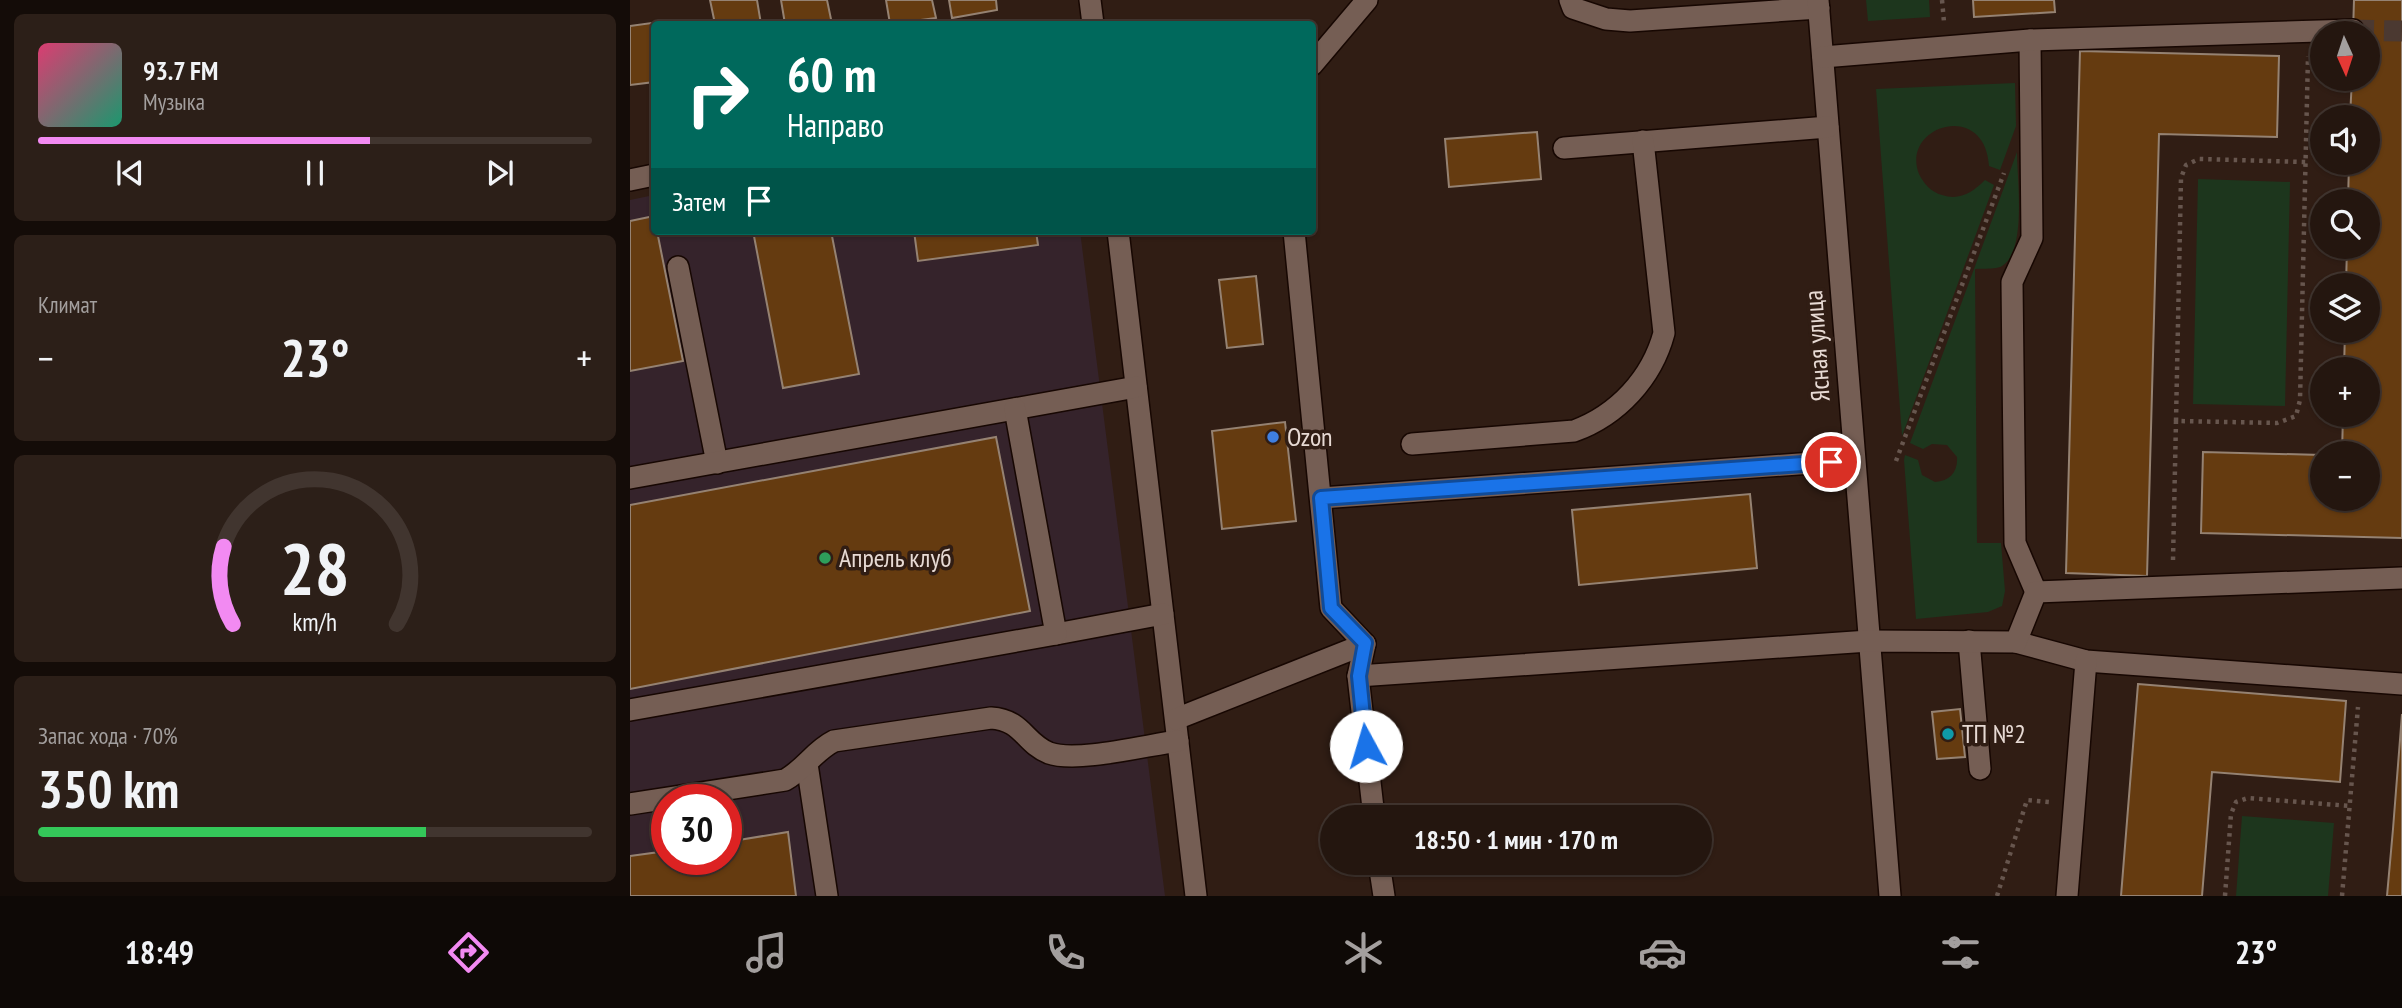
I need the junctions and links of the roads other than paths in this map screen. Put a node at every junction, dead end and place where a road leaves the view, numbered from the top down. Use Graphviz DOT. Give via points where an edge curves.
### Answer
graph roads {
  1 [pos="1090,0"];
  2 [pos="1367,0"];
  3 [pos="1570,0"];
  4 [pos="1819,4"];
  5 [pos="1093,21"];
  6 [pos="2310,31"];
  7 [pos="2030,40"];
  8 [pos="1823,57"];
  9 [pos="1316,60"];
  10 [pos="1829,127"];
  11 [pos="1643,141"];
  12 [pos="1564,148"];
  13 [pos="651,176"];
  14 [pos="630,180"];
  15 [pos="1118,235"];
  16 [pos="1294,235"];
  17 [pos="678,267"];
  18 [pos="1136,387"];
  19 [pos="1015,409"];
  20 [pos="1412,444"];
  21 [pos="1854,460"];
  22 [pos="717,463"];
  23 [pos="630,478"];
  24 [pos="1321,498"];
  25 [pos="2402,578"];
  26 [pos="2036,592"];
  27 [pos="1163,614"];
  28 [pos="1056,634"];
  29 [pos="1869,641"];
  30 [pos="1969,641"];
  31 [pos="2016,642"];
  32 [pos="1365,643"];
  33 [pos="2086,661"];
  34 [pos="1359,676"];
  35 [pos="2402,684"];
  36 [pos="630,710"];
  37 [pos="1176,719"];
  38 [pos="1178,741"];
  39 [pos="807,764"];
  40 [pos="1980,769"];
  41 [pos="630,804"];
  42 [pos="1373,805"];
  43 [pos="1381,875"];
  44 [pos="827,896"];
  45 [pos="1196,896"];
  46 [pos="1384,896"];
  47 [pos="1889,896"];
  48 [pos="2067,896"];
  1 -- 5 [label="street"];
  2 -- 9 [label="street"];
  3 -- 4 [label="street" via="1573,8 1630,22"];
  4 -- 8 [label="street, Ясная улица"];
  6 -- 7 [label="street"];
  7 -- 8 [label="street"];
  7 -- 26 [label="street" via="2032,238 2012,282 2013,392 2015,543"];
  8 -- 10 [label="street, Ясная улица"];
  10 -- 11 [label="street"];
  10 -- 21 [label="street, Ясная улица"];
  11 -- 12 [label="street"];
  11 -- 20 [label="street" via="1664,333 1651,368 1630,394 1596,423 1574,431"];
  13 -- 14 [label="street"];
  15 -- 18 [label="street"];
  16 -- 24 [label="street"];
  17 -- 22 [label="street"];
  18 -- 19 [label="street"];
  18 -- 27 [label="street"];
  19 -- 22 [label="street"];
  19 -- 28 [label="street"];
  21 -- 24 [label="street"];
  21 -- 29 [label="street, Ясная улица"];
  22 -- 23 [label="street"];
  24 -- 32 [label="street" via="1331,608"];
  25 -- 26 [label="street"];
  26 -- 31 [label="street"];
  27 -- 28 [label="street"];
  27 -- 37 [label="street"];
  28 -- 36 [label="street"];
  29 -- 30 [label="street"];
  29 -- 34 [label="street"];
  29 -- 47 [label="street, Ясная улица"];
  30 -- 31 [label="street"];
  30 -- 40 [label="street"];
  31 -- 33 [label="street"];
  32 -- 34 [label="street"];
  32 -- 37 [label="street"];
  33 -- 35 [label="street"];
  33 -- 48 [label="street"];
  34 -- 42 [label="street"];
  37 -- 38 [label="street"];
  38 -- 39 [label="street" via="1061,756 1040,747 1014,723 991,718 834,741"];
  38 -- 45 [label="street"];
  39 -- 41 [label="street" via="773,783"];
  39 -- 44 [label="street"];
  43 -- 46 [label="street"];
}
